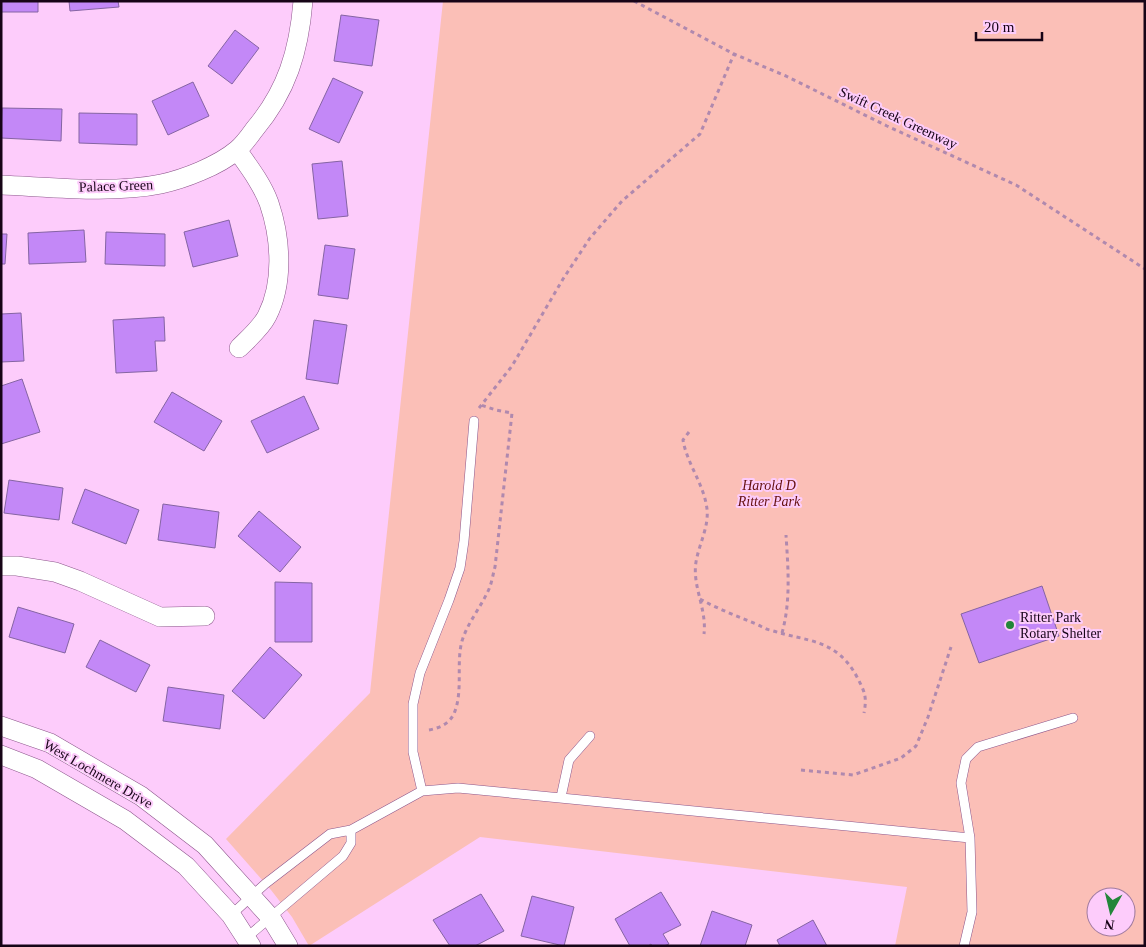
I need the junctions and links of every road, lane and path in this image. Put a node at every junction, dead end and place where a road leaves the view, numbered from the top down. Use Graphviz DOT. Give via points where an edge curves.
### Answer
graph roads {
  1 [pos="303,1"];
  2 [pos="634,1"];
  3 [pos="734,54"];
  4 [pos="237,150"];
  5 [pos="1,185"];
  6 [pos="1145,269"];
  7 [pos="239,348"];
  8 [pos="481,405"];
  9 [pos="474,421"];
  10 [pos="689,432"];
  11 [pos="786,534"];
  12 [pos="1,566"];
  13 [pos="700,599"];
  14 [pos="205,616"];
  15 [pos="782,633"];
  16 [pos="704,634"];
  17 [pos="951,647"];
  18 [pos="864,713"];
  19 [pos="1073,718"];
  20 [pos="1,726"];
  21 [pos="426,730"];
  22 [pos="590,736"];
  23 [pos="1,755"];
  24 [pos="801,770"];
  25 [pos="422,791"];
  26 [pos="561,797"];
  27 [pos="351,830"];
  28 [pos="970,838"];
  29 [pos="252,896"];
  30 [pos="231,915"];
  31 [pos="271,918"];
  32 [pos="249,942"];
  33 [pos="288,946"];
  34 [pos="964,946"];
  1 -- 4 [label="street, Palace Green" via="298,40 287,79 262,121"];
  2 -- 3 [label="path, Swift Creek Greenway"];
  3 -- 6 [label="path, Swift Creek Greenway" via="1016,185"];
  3 -- 8 [label="path" via="700,134 622,201 590,238 512,366"];
  4 -- 5 [label="street, Palace Green" via="211,166 161,184 96,188"];
  4 -- 7 [label="street" via="269,202 279,246 274,296 266,318"];
  8 -- 9 [label="path"];
  8 -- 21 [label="path" via="512,413 494,566 489,588 462,641 455,711 448,722"];
  9 -- 25 [label="lane" via="460,568 420,673 413,704 413,752"];
  10 -- 13 [label="path" via="682,440 685,453 707,508 707,524 696,562 695,580"];
  11 -- 15 [label="path" via="787,602"];
  12 -- 14 [label="street" via="55,572 160,617"];
  13 -- 15 [label="path"];
  13 -- 16 [label="path"];
  15 -- 18 [label="path" via="837,652 851,666 860,682 867,699"];
  17 -- 24 [label="path" via="916,746 901,758 852,775"];
  19 -- 28 [label="lane" via="978,747 966,759 962,783"];
  20 -- 29 [label="street, West Lochmere Drive" via="50,743 141,796 205,845"];
  22 -- 26 [label="lane" via="569,760"];
  23 -- 30 [label="street, West Lochmere Drive" via="37,768 125,820 186,866"];
  25 -- 26 [label="lane" via="458,788"];
  25 -- 27 [label="lane"];
  26 -- 28 [label="lane"];
  27 -- 29 [label="lane" via="330,834"];
  27 -- 31 [label="lane" via="351,842 343,856"];
  28 -- 34 [label="lane" via="972,912"];
  29 -- 30 [label="lane"];
  29 -- 31 [label="street, West Lochmere Drive"];
  30 -- 32 [label="street, West Lochmere Drive"];
  31 -- 32 [label="lane"];
  31 -- 33 [label="street, West Lochmere Drive"];
}
